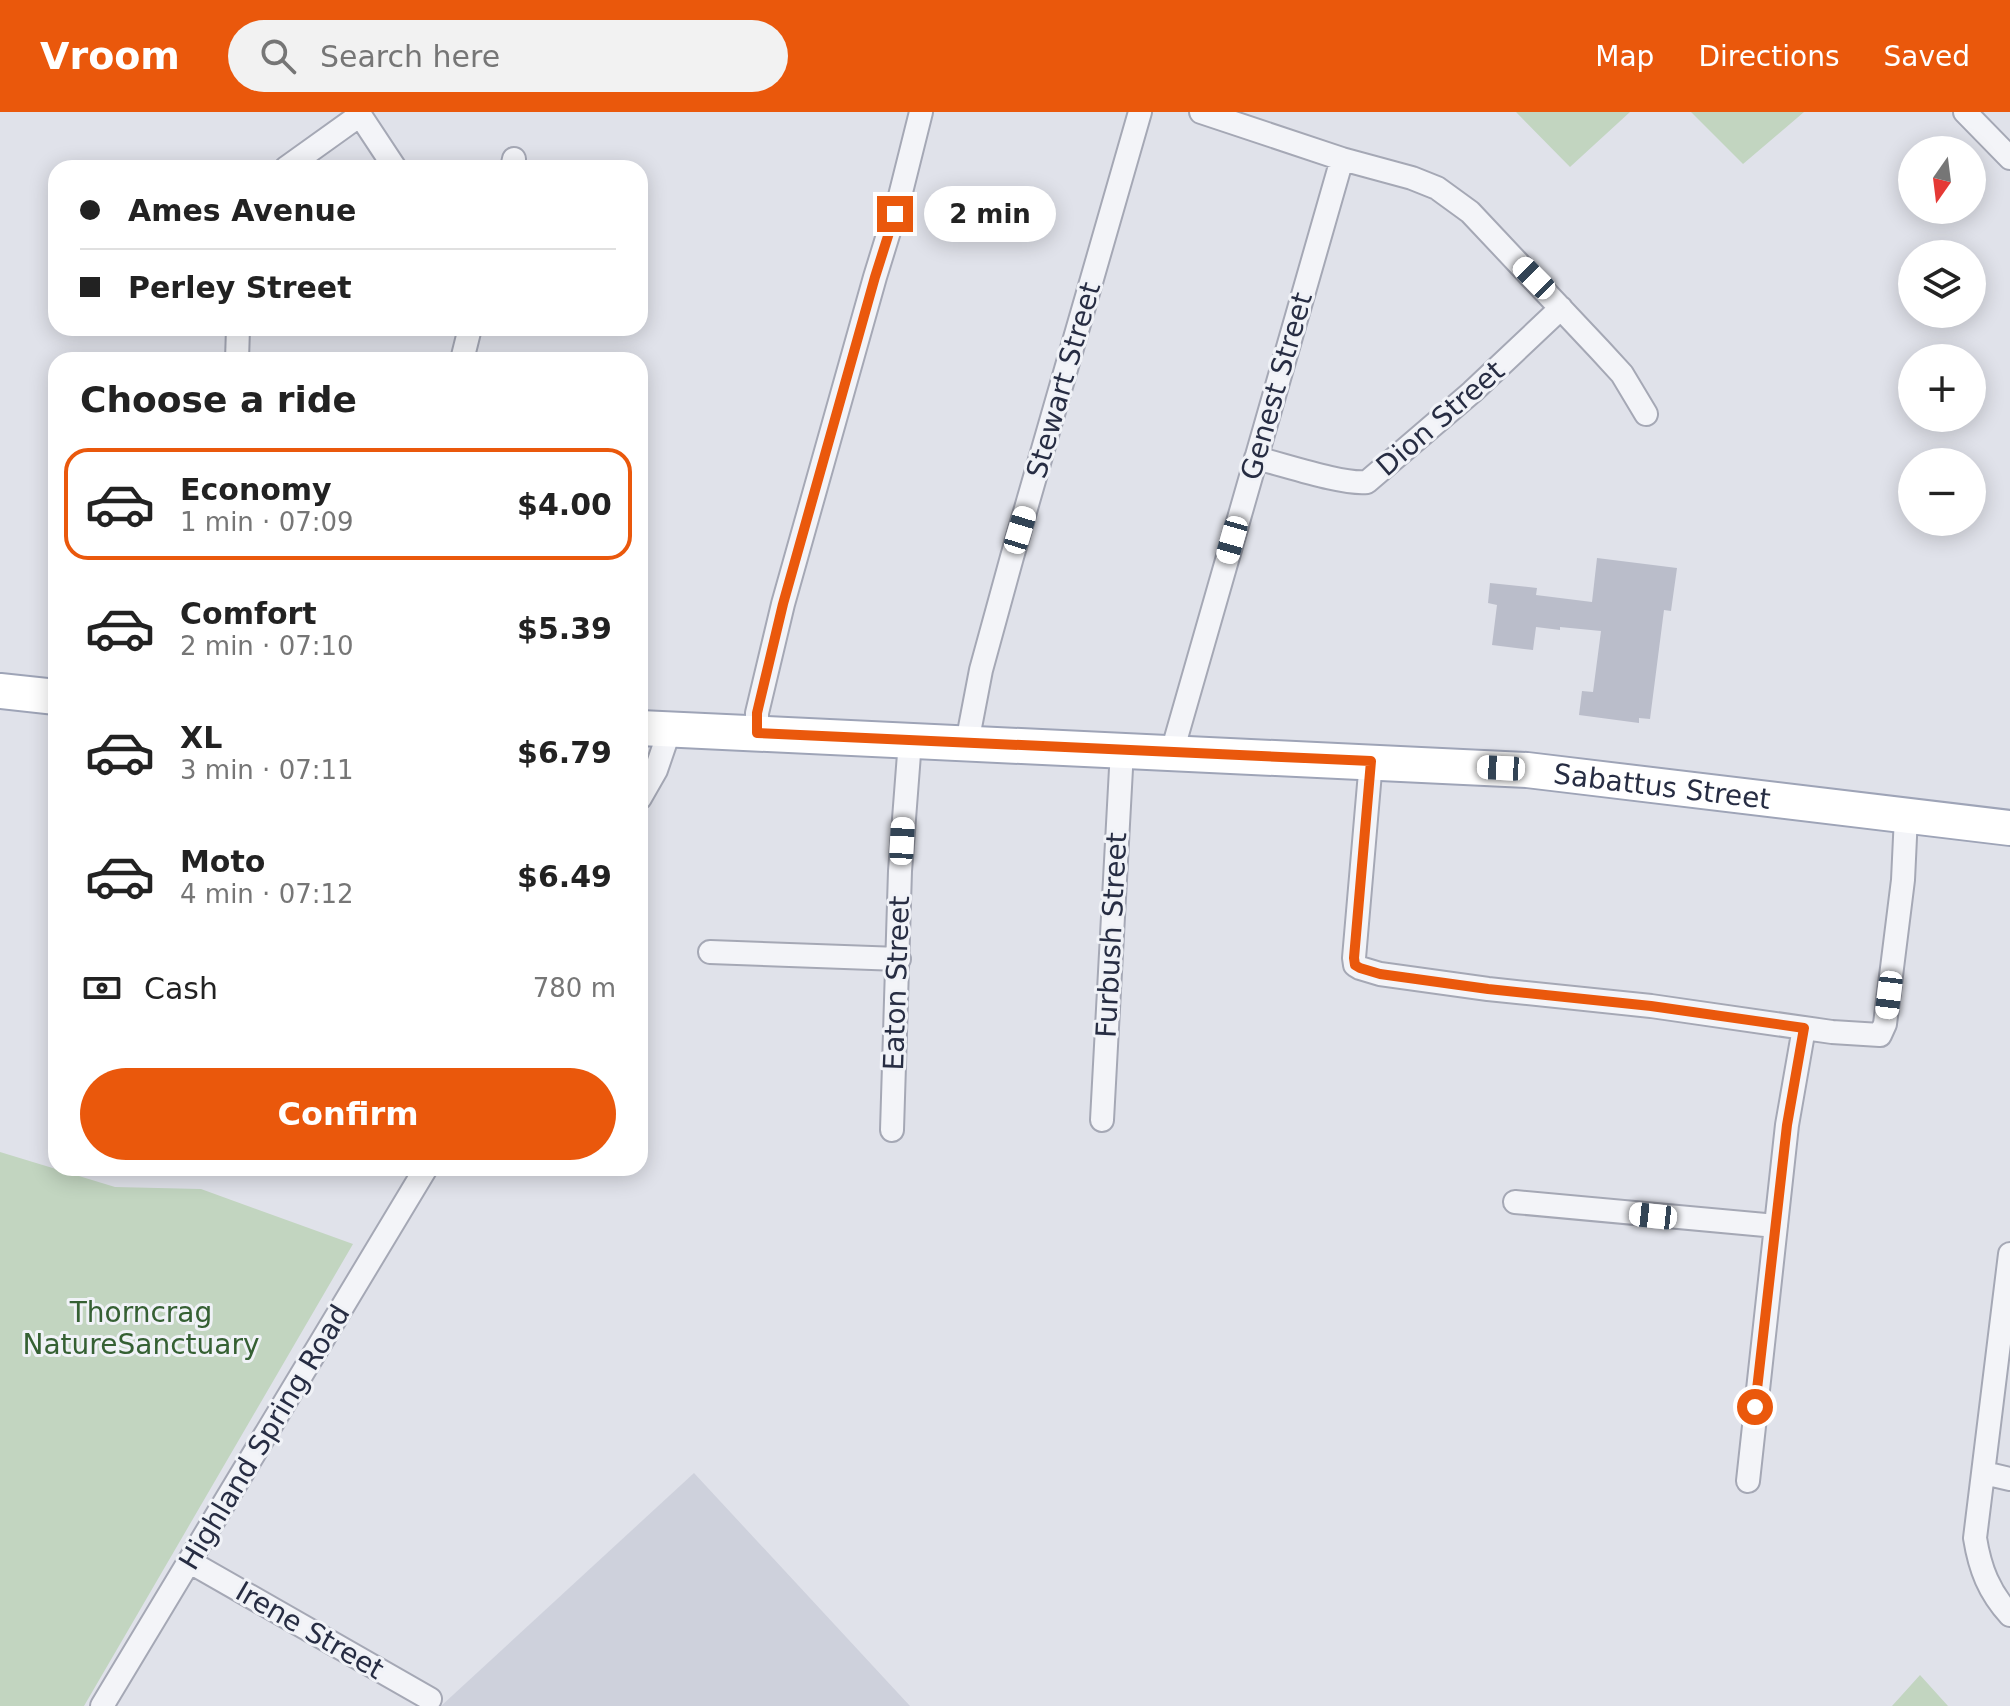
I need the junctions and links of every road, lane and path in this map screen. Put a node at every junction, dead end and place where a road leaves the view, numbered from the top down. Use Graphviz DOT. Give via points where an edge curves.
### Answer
graph roads {
  1 [pos="921,112"];
  2 [pos="1140,112"];
  3 [pos="1201,112"];
  4 [pos="1965,112"];
  5 [pos="359,114"];
  6 [pos="2010,158"];
  7 [pos="1342,159"];
  8 [pos="297,160"];
  9 [pos="390,160"];
  10 [pos="1561,308"];
  11 [pos="1646,414"];
  12 [pos="1256,458"];
  13 [pos="0,691"];
  14 [pos="48,696"];
  15 [pos="655,728"];
  16 [pos="757,733"];
  17 [pos="910,741"];
  18 [pos="967,743"];
  19 [pos="1122,750"];
  20 [pos="1172,752"];
  21 [pos="1371,761"];
  22 [pos="648,784"];
  23 [pos="1906,816"];
  24 [pos="2010,828"];
  25 [pos="710,952"];
  26 [pos="899,959"];
  27 [pos="1804,1028"];
  28 [pos="1102,1120"];
  29 [pos="892,1130"];
  30 [pos="421,1176"];
  31 [pos="1515,1202"];
  32 [pos="1776,1226"];
  33 [pos="2010,1254"];
  34 [pos="1984,1473"];
  35 [pos="2010,1479"];
  36 [pos="1748,1481"];
  37 [pos="190,1562"];
  38 [pos="2010,1615"];
  39 [pos="430,1699"];
  40 [pos="102,1706"];
  1 -- 16 [label="street" via="783,604"];
  2 -- 18 [label="street, Stewart Street" via="1004,585"];
  3 -- 7 [label="street"];
  4 -- 6 [label="street"];
  5 -- 8 [label="street"];
  5 -- 9 [label="street"];
  7 -- 10 [label="street" via="1437,188 1470,212"];
  7 -- 12 [label="street, Genest Street"];
  10 -- 11 [label="street" via="1622,374"];
  10 -- 12 [label="street, Dion Street" via="1367,482"];
  12 -- 20 [label="street, Genest Street"];
  13 -- 14 [label="main road"];
  15 -- 16 [label="main road, Sabattus Street"];
  15 -- 22 [label="street" via="656,770"];
  16 -- 17 [label="main road, Sabattus Street"];
  17 -- 18 [label="main road, Sabattus Street"];
  17 -- 26 [label="street, Eaton Street"];
  18 -- 19 [label="main road, Sabattus Street"];
  19 -- 20 [label="main road, Sabattus Street"];
  19 -- 28 [label="street, Furbush Street"];
  20 -- 21 [label="main road, Sabattus Street"];
  21 -- 23 [label="main road, Sabattus Street" via="1556,772"];
  21 -- 27 [label="street" via="1355,965 1380,974"];
  23 -- 24 [label="main road, Sabattus Street"];
  23 -- 27 [label="street" via="1883,1030 1873,1036"];
  25 -- 26 [label="street"];
  26 -- 29 [label="street, Eaton Street"];
  27 -- 32 [label="street"];
  30 -- 37 [label="street, Highland Spring Road"];
  31 -- 32 [label="street"];
  32 -- 36 [label="street"];
  33 -- 34 [label="street"];
  34 -- 35 [label="street"];
  34 -- 38 [label="street" via="1975,1538 1979,1562 1987,1584"];
  37 -- 39 [label="street, Irene Street"];
  37 -- 40 [label="street, Highland Spring Road"];
}
